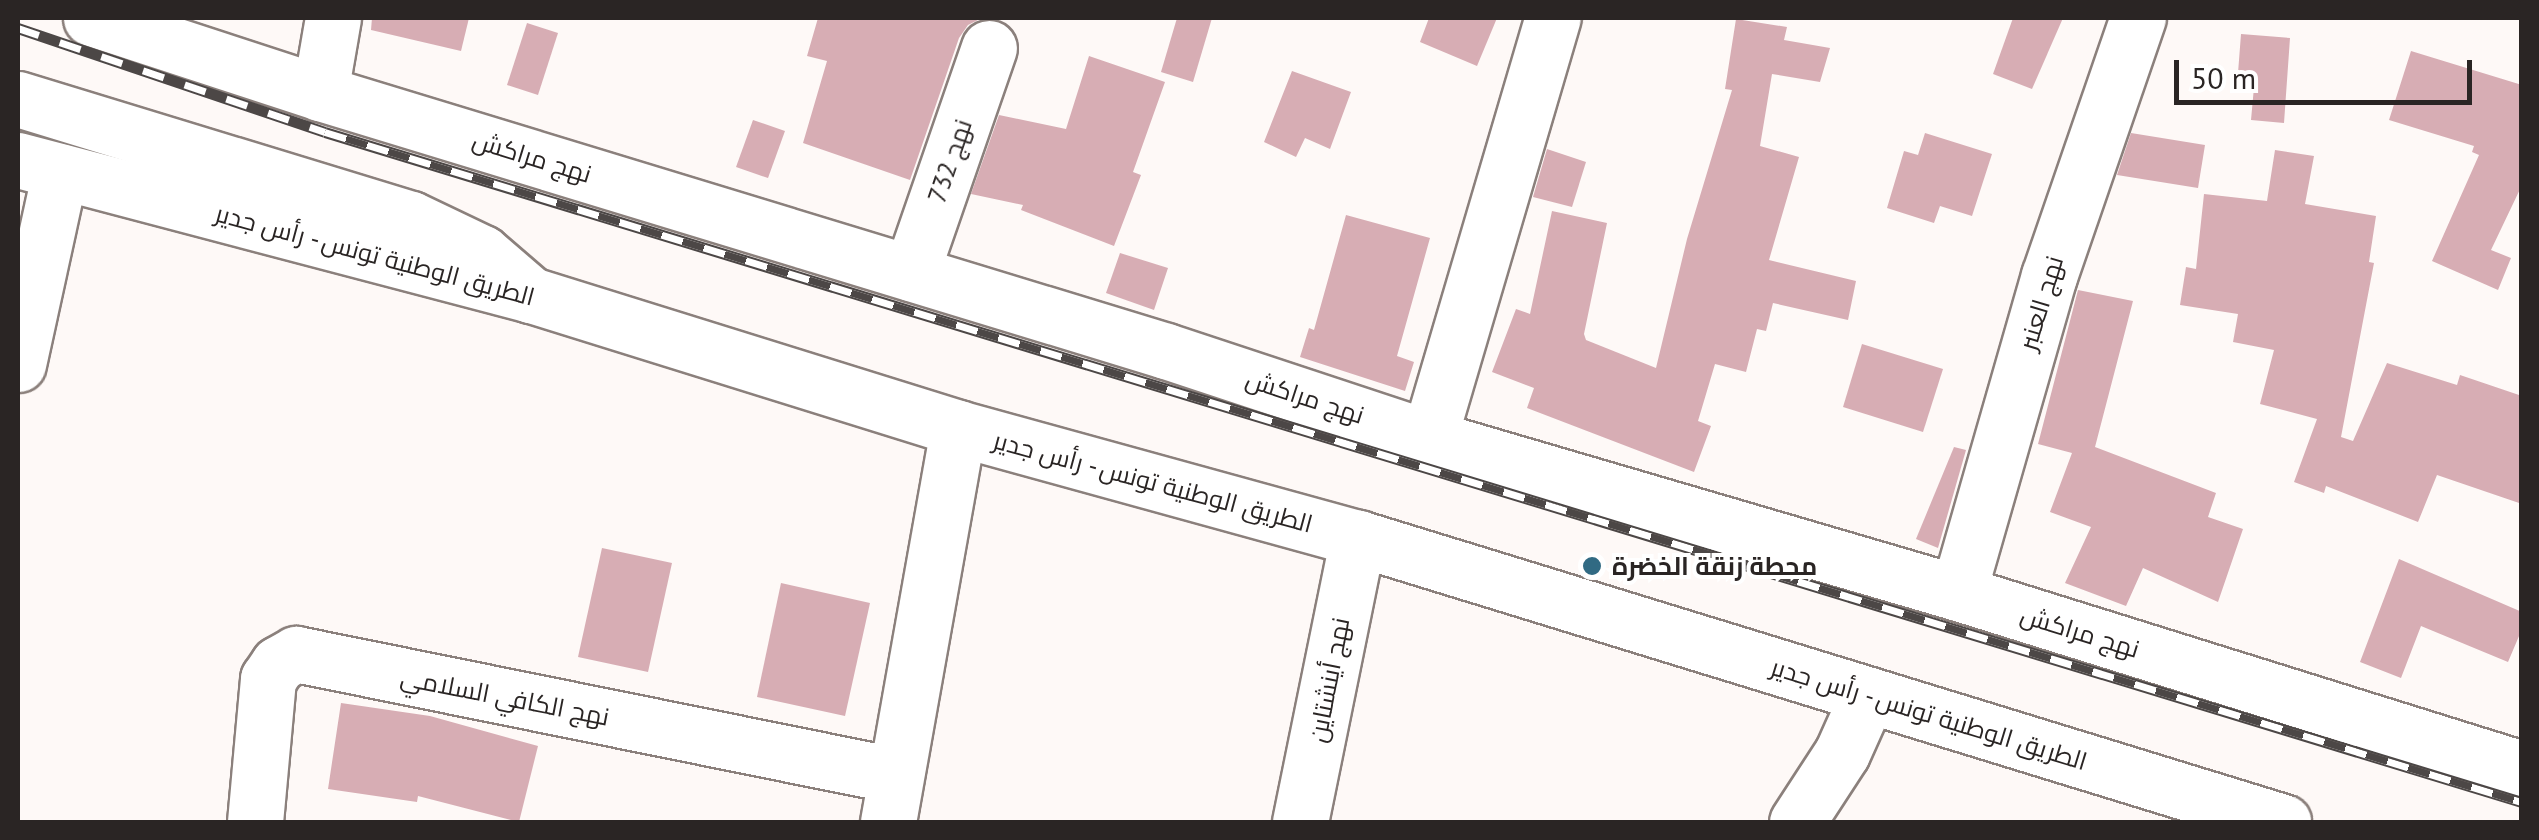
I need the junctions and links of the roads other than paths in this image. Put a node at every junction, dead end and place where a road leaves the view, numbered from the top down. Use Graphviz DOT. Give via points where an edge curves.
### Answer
graph roads {
  1 [pos="91,18"];
  2 [pos="333,18"];
  3 [pos="1554,18"];
  4 [pos="2138,18"];
  5 [pos="988,48"];
  6 [pos="320,92"];
  7 [pos="18,99"];
  8 [pos="39,166"];
  9 [pos="911,273"];
  10 [pos="530,295"];
  11 [pos="18,364"];
  12 [pos="958,428"];
  13 [pos="1429,438"];
  14 [pos="1358,538"];
  15 [pos="1958,594"];
  16 [pos="1868,695"];
  17 [pos="2522,769"];
  18 [pos="891,799"];
  19 [pos="255,822"];
  20 [pos="1300,822"];
  21 [pos="1797,822"];
  22 [pos="2283,822"];
  1 -- 6 [label="main road, نهج مراكش"];
  2 -- 6 [label="main road"];
  3 -- 13 [label="main road"];
  4 -- 15 [label="main road, نهج العنبر" via="2049,276"];
  5 -- 9 [label="main road, نهج 732"];
  6 -- 9 [label="main road, نهج مراكش"];
  7 -- 10 [label="main road" via="412,218 482,252"];
  8 -- 10 [label="main road, الطريق الوطنية تونس - رأس جدير"];
  8 -- 11 [label="main road"];
  9 -- 13 [label="main road, نهج مراكش"];
  10 -- 12 [label="main road, الطريق الوطنية تونس - رأس جدير"];
  12 -- 14 [label="main road, الطريق الوطنية تونس - رأس جدير"];
  12 -- 18 [label="main road, نهج الكافي السلامي"];
  13 -- 15 [label="main road, نهج مراكش"];
  14 -- 16 [label="main road, الطريق الوطنية تونس - رأس جدير"];
  14 -- 20 [label="main road, نهج أينشتاين"];
  15 -- 17 [label="main road, نهج مراكش"];
  16 -- 21 [label="main road" via="1842,753"];
  16 -- 22 [label="main road, الطريق الوطنية تونس - رأس جدير"];
  18 -- 19 [label="main road, نهج الكافي السلامي" via="296,654 268,679"];
}
